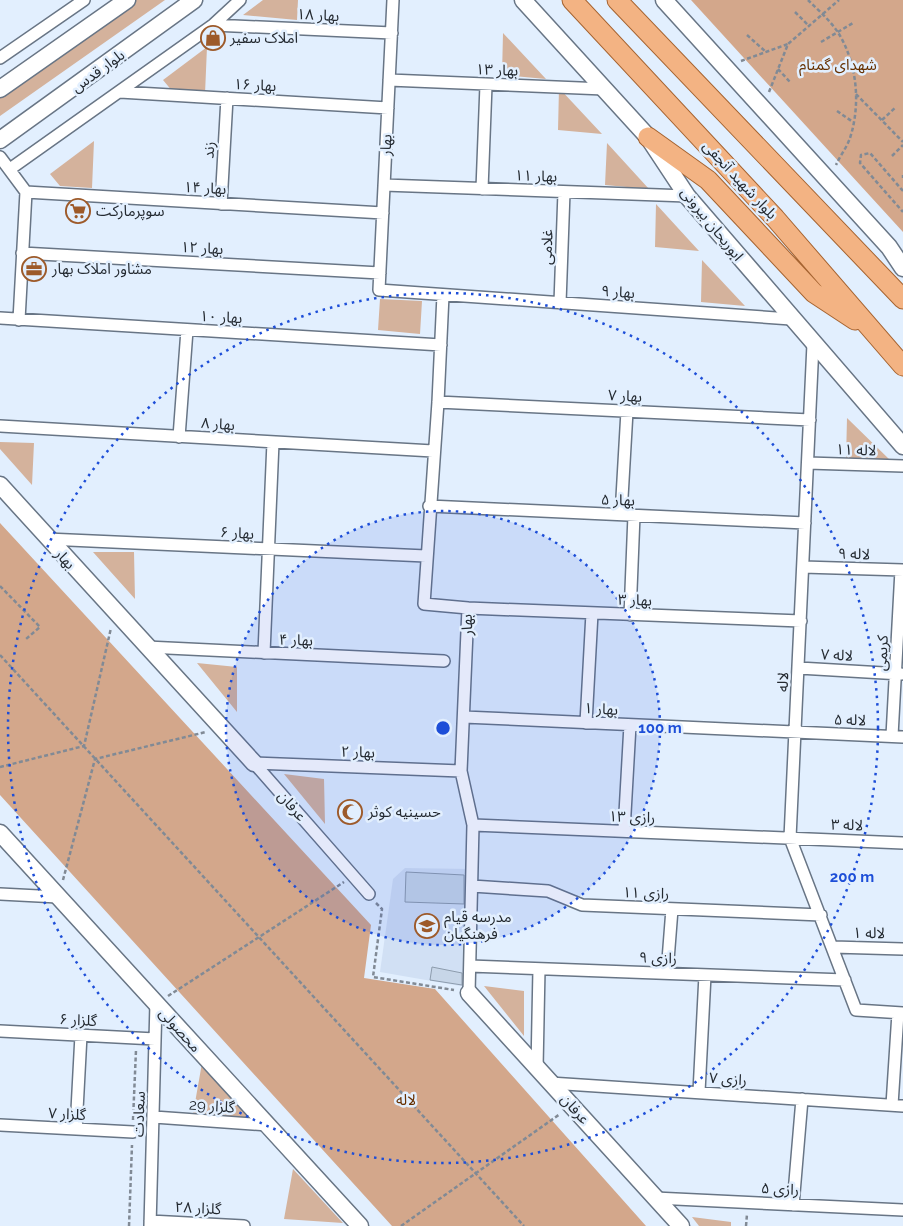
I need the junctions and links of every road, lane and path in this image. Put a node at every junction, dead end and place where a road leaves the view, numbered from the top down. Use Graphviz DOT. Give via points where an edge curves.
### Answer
graph roads {
  1 [pos="84,0"];
  2 [pos="127,0"];
  3 [pos="194,0"];
  4 [pos="240,0"];
  5 [pos="393,0"];
  6 [pos="523,0"];
  7 [pos="572,0"];
  8 [pos="617,0"];
  9 [pos="664,0"];
  10 [pos="808,0"];
  11 [pos="840,0"];
  12 [pos="795,12"];
  13 [pos="822,15"];
  14 [pos="853,23"];
  15 [pos="212,25"];
  16 [pos="809,26"];
  17 [pos="392,33"];
  18 [pos="838,33"];
  19 [pos="747,35"];
  20 [pos="821,42"];
  21 [pos="788,44"];
  22 [pos="766,52"];
  23 [pos="0,58"];
  24 [pos="741,61"];
  25 [pos="778,69"];
  26 [pos="389,80"];
  27 [pos="790,82"];
  28 [pos="486,85"];
  29 [pos="0,89"];
  30 [pos="604,89"];
  31 [pos="120,92"];
  32 [pos="769,92"];
  33 [pos="856,94"];
  34 [pos="226,98"];
  35 [pos="388,108"];
  36 [pos="896,108"];
  37 [pos="837,111"];
  38 [pos="882,120"];
  39 [pos="853,122"];
  40 [pos="648,137"];
  41 [pos="0,140"];
  42 [pos="903,143"];
  43 [pos="892,156"];
  44 [pos="0,157"];
  45 [pos="836,165"];
  46 [pos="10,169"];
  47 [pos="384,185"];
  48 [pos="482,189"];
  49 [pos="903,191"];
  50 [pos="26,192"];
  51 [pos="564,192"];
  52 [pos="687,196"];
  53 [pos="221,204"];
  54 [pos="903,212"];
  55 [pos="383,213"];
  56 [pos="22,253"];
  57 [pos="903,268"];
  58 [pos="380,273"];
  59 [pos="379,290"];
  60 [pos="443,295"];
  61 [pos="903,299"];
  62 [pos="560,303"];
  63 [pos="0,318"];
  64 [pos="790,318"];
  65 [pos="18,320"];
  66 [pos="187,330"];
  67 [pos="875,333"];
  68 [pos="813,344"];
  69 [pos="441,345"];
  70 [pos="903,366"];
  71 [pos="438,402"];
  72 [pos="627,411"];
  73 [pos="810,420"];
  74 [pos="0,426"];
  75 [pos="179,437"];
  76 [pos="273,442"];
  77 [pos="903,446"];
  78 [pos="434,451"];
  79 [pos="808,463"];
  80 [pos="903,466"];
  81 [pos="0,485"];
  82 [pos="430,506"];
  83 [pos="621,515"];
  84 [pos="634,515"];
  85 [pos="805,523"];
  86 [pos="47,539"];
  87 [pos="269,550"];
  88 [pos="426,556"];
  89 [pos="803,567"];
  90 [pos="902,570"];
  91 [pos="0,586"];
  92 [pos="468,608"];
  93 [pos="115,612"];
  94 [pos="592,613"];
  95 [pos="630,615"];
  96 [pos="800,621"];
  97 [pos="26,638"];
  98 [pos="147,647"];
  99 [pos="264,653"];
  100 [pos="0,655"];
  101 [pos="444,661"];
  102 [pos="799,668"];
  103 [pos="899,674"];
  104 [pos="464,717"];
  105 [pos="586,723"];
  106 [pos="630,725"];
  107 [pos="222,728"];
  108 [pos="796,733"];
  109 [pos="898,737"];
  110 [pos="84,746"];
  111 [pos="95,759"];
  112 [pos="254,763"];
  113 [pos="0,767"];
  114 [pos="461,771"];
  115 [pos="473,825"];
  116 [pos="624,831"];
  117 [pos="0,833"];
  118 [pos="790,838"];
  119 [pos="903,843"];
  120 [pos="352,876"];
  121 [pos="472,886"];
  122 [pos="0,894"];
  123 [pos="368,894"];
  124 [pos="58,897"];
  125 [pos="672,909"];
  126 [pos="821,915"];
  127 [pos="259,937"];
  128 [pos="833,947"];
  129 [pos="903,949"];
  130 [pos="470,966"];
  131 [pos="539,969"];
  132 [pos="667,973"];
  133 [pos="705,975"];
  134 [pos="846,980"];
  135 [pos="469,993"];
  136 [pos="156,1004"];
  137 [pos="900,1013"];
  138 [pos="0,1031"];
  139 [pos="81,1035"];
  140 [pos="155,1039"];
  141 [pos="537,1068"];
  142 [pos="550,1083"];
  143 [pos="698,1092"];
  144 [pos="802,1099"];
  145 [pos="571,1106"];
  146 [pos="898,1106"];
  147 [pos="154,1117"];
  148 [pos="0,1125"];
  149 [pos="268,1125"];
  150 [pos="76,1129"];
  151 [pos="133,1132"];
  152 [pos="476,1173"];
  153 [pos="655,1198"];
  154 [pos="793,1205"];
  155 [pos="903,1210"];
  156 [pos="150,1223"];
  157 [pos="244,1226"];
  158 [pos="360,1226"];
  159 [pos="401,1226"];
  160 [pos="524,1226"];
  161 [pos="680,1226"];
  1 -- 23 [label="street"];
  2 -- 29 [label="street"];
  3 -- 41 [label="street, بلوار قدس"];
  4 -- 15 [label="street"];
  5 -- 17 [label="street, بهار"];
  6 -- 30 [label="street, ابوریحان بیرونی"];
  7 -- 67 [label="main road, بلوار شهید آنجفی" via="776,218"];
  8 -- 61 [label="main road"];
  9 -- 57 [label="street" via="888,247"];
  10 -- 13 [label="path"];
  11 -- 13 [label="path"];
  12 -- 16 [label="path"];
  13 -- 16 [label="path"];
  13 -- 18 [label="path"];
  14 -- 18 [label="path"];
  15 -- 17 [label="street, بهار ۱۸"];
  15 -- 31 [label="street"];
  16 -- 21 [label="path"];
  17 -- 26 [label="street, بهار"];
  18 -- 20 [label="path"];
  18 -- 33 [label="path" via="850,57"];
  19 -- 22 [label="path"];
  21 -- 22 [label="path"];
  21 -- 25 [label="path"];
  22 -- 24 [label="path"];
  25 -- 27 [label="path"];
  25 -- 32 [label="path"];
  26 -- 28 [label="street, بهار ۱۳"];
  26 -- 35 [label="street, بهار"];
  28 -- 30 [label="street, بهار ۱۳"];
  28 -- 48 [label="street"];
  30 -- 40 [label="street, ابوریحان بیرونی"];
  31 -- 34 [label="street, بهار ۱۶"];
  31 -- 46 [label="street"];
  33 -- 38 [label="path"];
  33 -- 39 [label="path"];
  34 -- 35 [label="street, بهار ۱۶"];
  34 -- 53 [label="street, زند"];
  35 -- 47 [label="street, بهار"];
  36 -- 38 [label="path"];
  37 -- 39 [label="path"];
  38 -- 42 [label="path"];
  39 -- 45 [label="path" via="850,138"];
  40 -- 52 [label="street, ابوریحان بیرونی"];
  40 -- 67 [label="main road" via="708,180 814,294"];
  42 -- 43 [label="path"];
  44 -- 46 [label="street"];
  46 -- 50 [label="street"];
  47 -- 48 [label="street, بهار ۱۱"];
  47 -- 55 [label="street, بهار"];
  48 -- 51 [label="street, بهار ۱۱"];
  49 -- 54 [label="path" via="870,153 861,155 860,163"];
  50 -- 53 [label="street, بهار ۱۴"];
  50 -- 56 [label="street"];
  51 -- 52 [label="street, بهار ۱۱"];
  51 -- 62 [label="street, غلامی"];
  52 -- 64 [label="street, ابوریحان بیرونی"];
  53 -- 55 [label="street, بهار ۱۴"];
  55 -- 58 [label="street, بهار"];
  56 -- 58 [label="street, بهار ۱۲"];
  56 -- 65 [label="street"];
  58 -- 59 [label="street, بهار"];
  59 -- 60 [label="street, بهار ۹"];
  60 -- 62 [label="street, بهار ۹"];
  60 -- 69 [label="street, بهار"];
  62 -- 64 [label="street, بهار ۹"];
  63 -- 65 [label="street, بهار ۱۰"];
  64 -- 68 [label="street, ابوریحان بیرونی"];
  65 -- 66 [label="street, بهار ۱۰"];
  66 -- 69 [label="street, بهار ۱۰"];
  66 -- 75 [label="street"];
  67 -- 70 [label="main road, بلوار شهید آنجفی"];
  68 -- 73 [label="street, لاله"];
  68 -- 77 [label="street, ابوریحان بیرونی"];
  69 -- 71 [label="street, بهار"];
  71 -- 72 [label="street, بهار ۷"];
  71 -- 78 [label="street, بهار"];
  72 -- 73 [label="street, بهار ۷"];
  72 -- 83 [label="street"];
  73 -- 79 [label="street, لاله"];
  74 -- 75 [label="street, بهار ۸"];
  75 -- 76 [label="street, بهار ۸"];
  76 -- 78 [label="street, بهار ۸"];
  76 -- 87 [label="street"];
  78 -- 82 [label="street, بهار"];
  79 -- 80 [label="street, لاله ۱۱"];
  79 -- 85 [label="street, لاله"];
  81 -- 86 [label="street, بهار"];
  82 -- 83 [label="street, بهار ۵"];
  82 -- 88 [label="street, بهار"];
  83 -- 84 [label="street, بهار ۵"];
  84 -- 85 [label="street, بهار ۵"];
  84 -- 95 [label="street"];
  85 -- 89 [label="street, لاله"];
  86 -- 87 [label="street, بهار ۶"];
  86 -- 93 [label="street, بهار"];
  87 -- 88 [label="street, بهار ۶"];
  87 -- 99 [label="street"];
  88 -- 92 [label="street, بهار" via="424,604"];
  89 -- 90 [label="street, لاله ۹"];
  89 -- 96 [label="street, لاله"];
  90 -- 103 [label="street, کریمی"];
  91 -- 97 [label="path" via="40,627"];
  92 -- 94 [label="street, بهار ۳"];
  92 -- 104 [label="street, بهار"];
  93 -- 98 [label="street, بهار"];
  93 -- 110 [label="path"];
  94 -- 95 [label="street, بهار ۳"];
  94 -- 105 [label="street"];
  95 -- 96 [label="street, بهار ۳"];
  96 -- 102 [label="street, لاله"];
  98 -- 99 [label="street, بهار ۴"];
  98 -- 107 [label="street, بهار"];
  99 -- 101 [label="street, بهار ۴"];
  100 -- 110 [label="path"];
  102 -- 103 [label="street, لاله ۷"];
  102 -- 108 [label="street, لاله"];
  103 -- 109 [label="street, کریمی"];
  104 -- 105 [label="street, بهار ۱"];
  104 -- 114 [label="street, بهار"];
  105 -- 106 [label="street, بهار ۱"];
  106 -- 108 [label="street, بهار ۱"];
  106 -- 116 [label="street"];
  107 -- 111 [label="path"];
  107 -- 112 [label="street, بهار"];
  108 -- 109 [label="street, لاله ۵"];
  108 -- 118 [label="street, لاله"];
  110 -- 111 [label="path"];
  110 -- 113 [label="path"];
  111 -- 124 [label="path"];
  111 -- 127 [label="path"];
  112 -- 114 [label="street, بهار ۲"];
  112 -- 120 [label="street, عرفان"];
  114 -- 115 [label="street, بهار"];
  115 -- 116 [label="street, رازی ۱۳"];
  115 -- 121 [label="street, بهار"];
  116 -- 118 [label="street, رازی ۱۳"];
  117 -- 124 [label="street, محصولی"];
  118 -- 119 [label="street, لاله ۳"];
  118 -- 126 [label="street, لاله"];
  120 -- 123 [label="street, عرفان"];
  120 -- 127 [label="path"];
  121 -- 125 [label="street, رازی ۱۱" via="548,891 582,905"];
  121 -- 130 [label="street, بهار"];
  122 -- 124 [label="street"];
  123 -- 135 [label="path" via="382,909 372,977"];
  124 -- 136 [label="street, محصولی"];
  125 -- 126 [label="street, رازی ۱۱"];
  125 -- 132 [label="street"];
  126 -- 128 [label="street, لاله"];
  127 -- 136 [label="path"];
  127 -- 152 [label="path"];
  128 -- 129 [label="street, لاله ۱"];
  128 -- 134 [label="street, لاله"];
  130 -- 131 [label="street, رازی ۹"];
  130 -- 135 [label="street, بهار"];
  131 -- 132 [label="street, رازی ۹"];
  131 -- 141 [label="street"];
  132 -- 133 [label="street, رازی ۹"];
  133 -- 134 [label="street, رازی ۹"];
  133 -- 143 [label="street"];
  134 -- 137 [label="street, لاله" via="856,1010"];
  135 -- 141 [label="street, عرفان"];
  136 -- 140 [label="street, سعادت"];
  136 -- 149 [label="street, محصولی"];
  137 -- 146 [label="street"];
  138 -- 139 [label="street, گلزار ۶"];
  139 -- 140 [label="street, گلزار ۶"];
  139 -- 150 [label="street"];
  140 -- 147 [label="street, سعادت"];
  141 -- 142 [label="street, عرفان"];
  142 -- 143 [label="street, رازی ۷"];
  142 -- 145 [label="street, عرفان"];
  143 -- 144 [label="street, رازی ۷"];
  144 -- 146 [label="street, رازی ۷"];
  144 -- 154 [label="street"];
  145 -- 152 [label="path"];
  145 -- 153 [label="street, عرفان"];
  147 -- 149 [label="street, گلزار 29"];
  147 -- 156 [label="street, سعادت"];
  148 -- 150 [label="street, گلزار ۷"];
  149 -- 158 [label="street, محصولی"];
  150 -- 151 [label="street, گلزار ۷"];
  152 -- 159 [label="path"];
  152 -- 160 [label="path"];
  153 -- 154 [label="street, رازی ۵"];
  153 -- 161 [label="street, عرفان"];
  154 -- 155 [label="street, رازی ۵"];
  156 -- 157 [label="street, گلزار ۲۸"];
}
